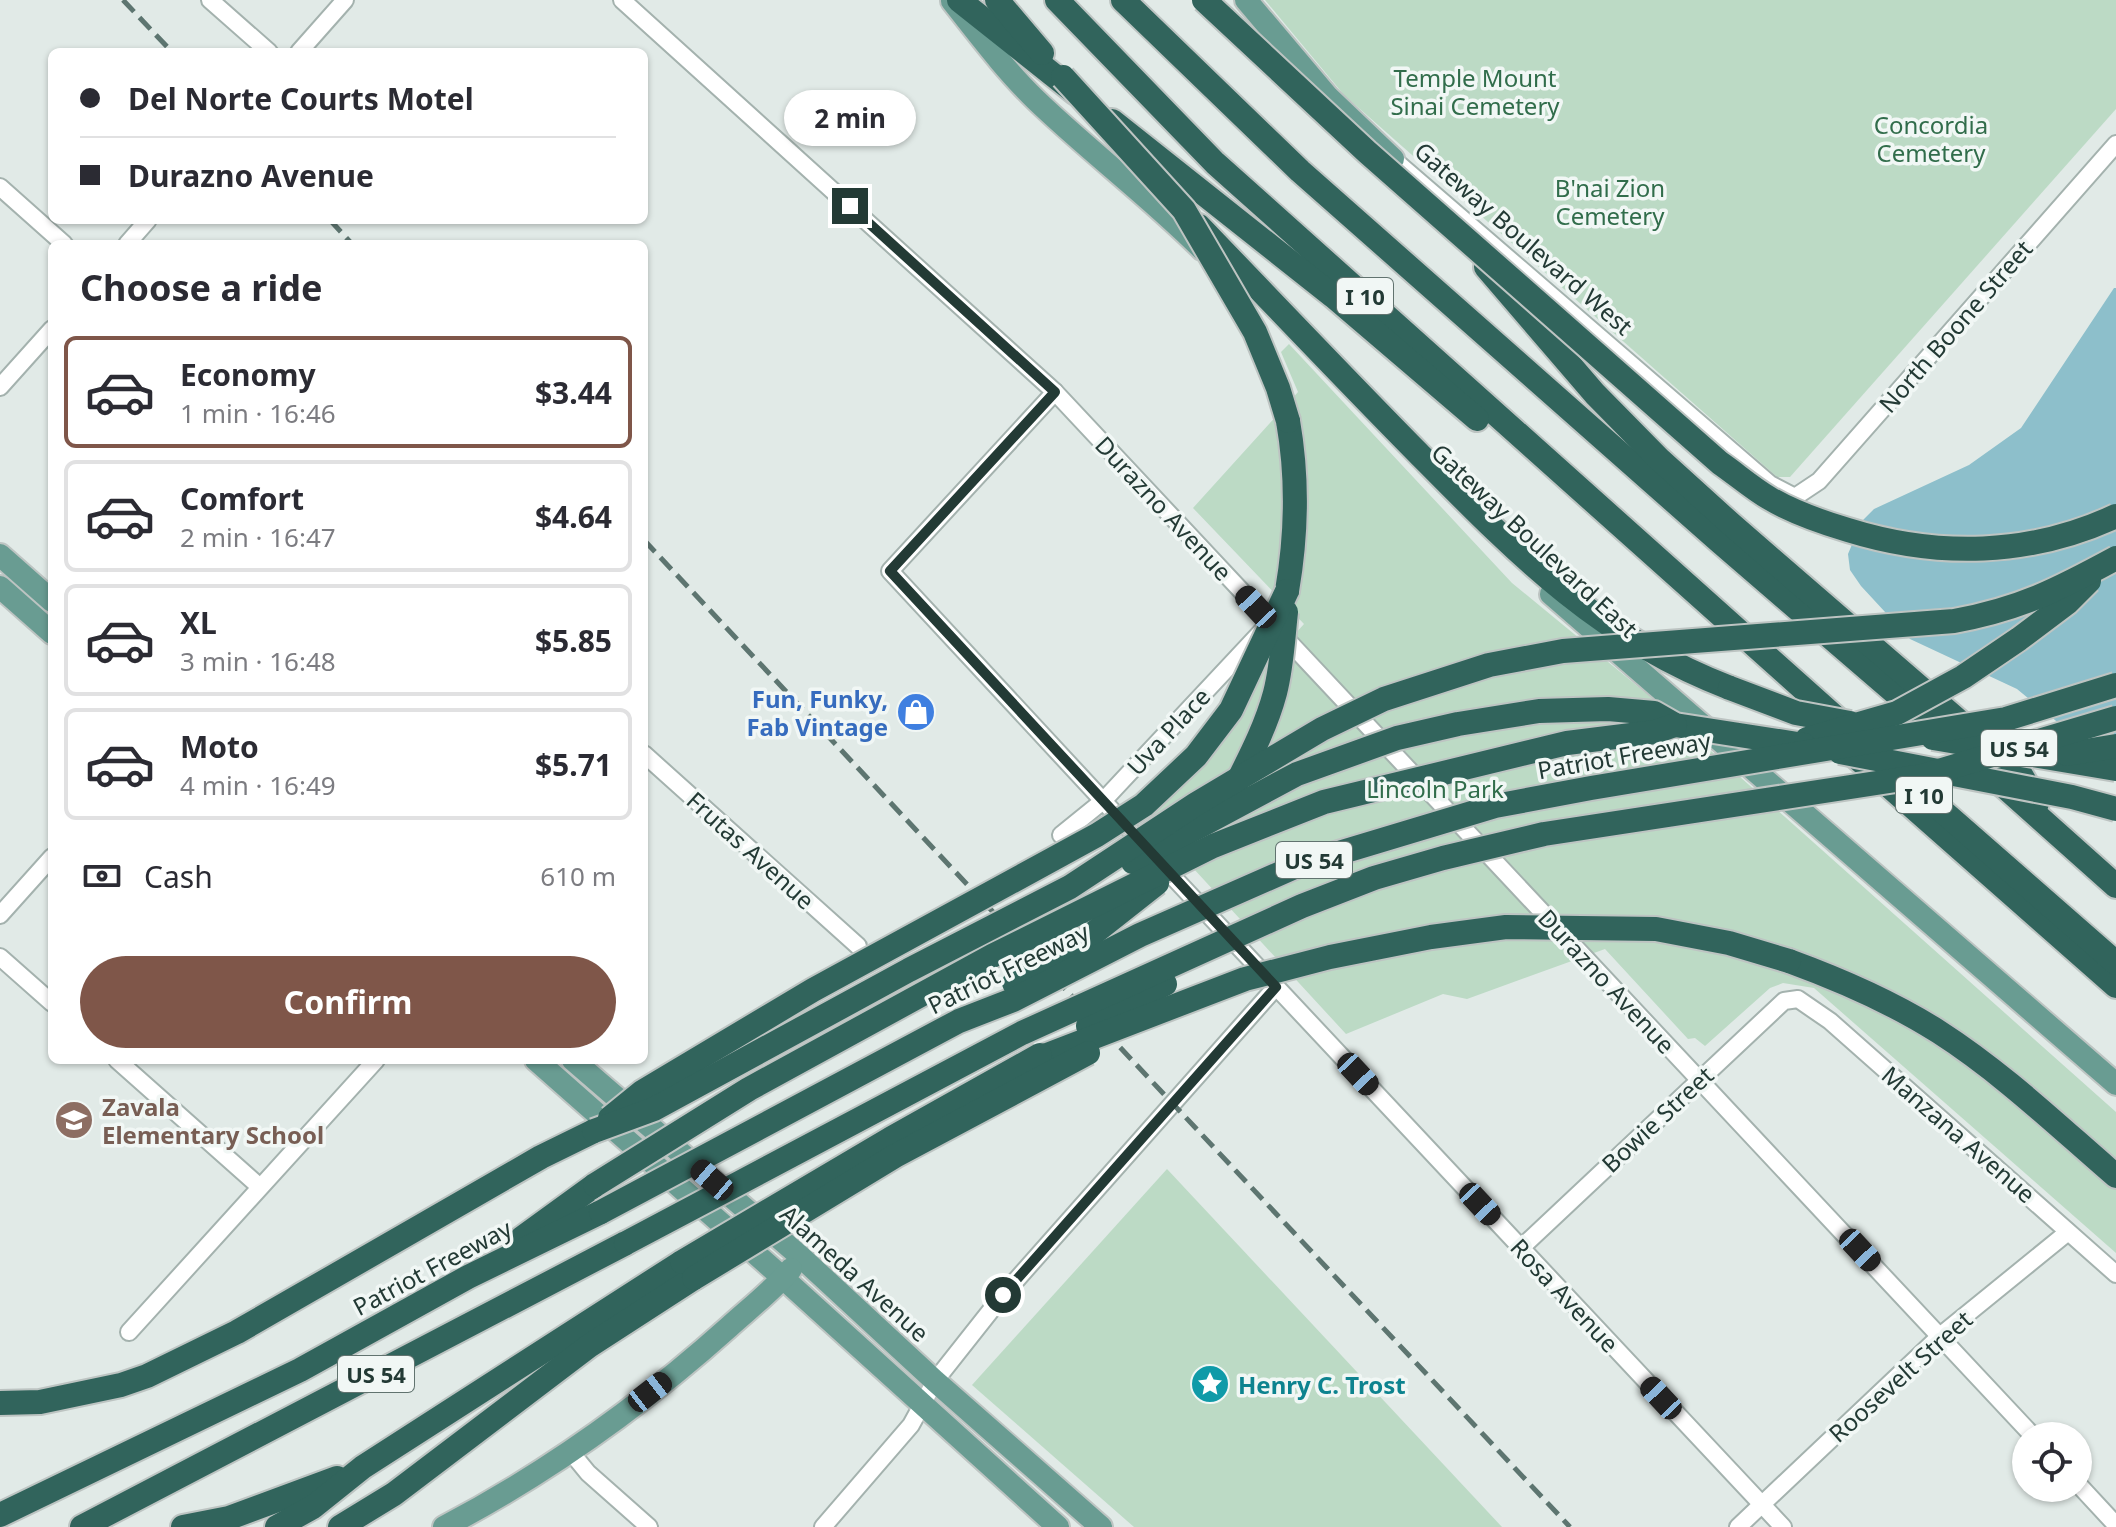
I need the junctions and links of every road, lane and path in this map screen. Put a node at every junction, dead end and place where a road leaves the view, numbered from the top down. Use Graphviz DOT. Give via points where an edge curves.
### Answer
graph roads {
  1 [pos="210,0"];
  2 [pos="345,0"];
  3 [pos="622,0"];
  4 [pos="951,0"];
  5 [pos="959,0"];
  6 [pos="997,0"];
  7 [pos="1057,0"];
  8 [pos="1123,0"];
  9 [pos="1204,0"];
  10 [pos="1246,0"];
  11 [pos="264,48"];
  12 [pos="303,48"];
  13 [pos="2116,144"];
  14 [pos="1393,159"];
  15 [pos="0,187"];
  16 [pos="1184,210"];
  17 [pos="144,224"];
  18 [pos="60,240"];
  19 [pos="130,240"];
  20 [pos="48,333"];
  21 [pos="0,387"];
  22 [pos="1055,392"];
  23 [pos="1787,495"];
  24 [pos="2116,516"];
  25 [pos="1610,517"];
  26 [pos="1726,533"];
  27 [pos="0,555"];
  28 [pos="2116,556"];
  29 [pos="0,587"];
  30 [pos="1287,591"];
  31 [pos="48,597"];
  32 [pos="1271,622"];
  33 [pos="1727,622"];
  34 [pos="48,629"];
  35 [pos="2116,685"];
  36 [pos="2116,718"];
  37 [pos="1675,725"];
  38 [pos="2116,746"];
  39 [pos="648,760"];
  40 [pos="2116,769"];
  41 [pos="1693,771"];
  42 [pos="1922,776"];
  43 [pos="1103,801"];
  44 [pos="2116,809"];
  45 [pos="1061,835"];
  46 [pos="48,861"];
  47 [pos="2116,886"];
  48 [pos="1070,887"];
  49 [pos="0,915"];
  50 [pos="1220,943"];
  51 [pos="858,946"];
  52 [pos="0,957"];
  53 [pos="2116,963"];
  54 [pos="2116,986"];
  55 [pos="1276,987"];
  56 [pos="48,999"];
  57 [pos="1798,999"];
  58 [pos="1189,1000"];
  59 [pos="959,1021"];
  60 [pos="1029,1062"];
  61 [pos="122,1064"];
  62 [pos="372,1064"];
  63 [pos="541,1064"];
  64 [pos="578,1064"];
  65 [pos="1699,1079"];
  66 [pos="2116,1084"];
  67 [pos="594,1131"];
  68 [pos="2116,1176"];
  69 [pos="260,1187"];
  70 [pos="2068,1232"];
  71 [pos="1521,1248"];
  72 [pos="801,1257"];
  73 [pos="688,1270"];
  74 [pos="2116,1274"];
  75 [pos="468,1277"];
  76 [pos="783,1278"];
  77 [pos="129,1332"];
  78 [pos="1940,1336"];
  79 [pos="935,1381"];
  80 [pos="0,1403"];
  81 [pos="923,1406"];
  82 [pos="2020,1422"];
  83 [pos="570,1451"];
  84 [pos="363,1467"];
  85 [pos="2092,1499"];
  86 [pos="1762,1505"];
  87 [pos="125,1506"];
  88 [pos="0,1515"];
  89 [pos="2116,1525"];
  90 [pos="82,1527"];
  91 [pos="93,1527"];
  92 [pos="183,1527"];
  93 [pos="277,1527"];
  94 [pos="340,1527"];
  95 [pos="444,1527"];
  96 [pos="649,1527"];
  97 [pos="823,1527"];
  98 [pos="1058,1527"];
  99 [pos="1101,1527"];
  100 [pos="1738,1527"];
  101 [pos="1783,1527"];
  1 -- 11 [label="street"];
  2 -- 12 [label="street"];
  3 -- 22 [label="street, Durazno Avenue"];
  4 -- 66 [label="main road, Gateway Boulevard East" via="1033,97 1191,238 1524,570"];
  5 -- 25 [label="highway" via="1333,296 1515,452"];
  6 -- 16 [label="highway, bridge"];
  7 -- 25 [label="highway, I 10" via="1215,163"];
  8 -- 26 [label="highway, I 10" via="1300,171"];
  9 -- 24 [label="highway, bridge" via="1367,152 1720,463 1770,498 1810,519 1933,549 2035,544"];
  10 -- 14 [label="main road, Gateway Boulevard West" via="1328,97"];
  13 -- 23 [label="street, North Boone Street" via="1819,481 1802,495"];
  14 -- 23 [label="street, Gateway Boulevard West"];
  14 -- 26 [label="highway" via="1595,394"];
  15 -- 18 [label="street"];
  16 -- 30 [label="highway, bridge" via="1255,332 1288,421 1296,492"];
  16 -- 40 [label="highway, bridge" via="1515,549 1581,606 1638,645 1703,678 1796,713"];
  17 -- 19 [label="street"];
  20 -- 21 [label="street"];
  22 -- 32 [label="street, Durazno Avenue"];
  22 -- 43 [label="street, Rosa Avenue" via="890,571"];
  25 -- 33 [label="highway, I 10"];
  26 -- 47 [label="highway, I 10"];
  27 -- 31 [label="main road"];
  28 -- 41 [label="highway, bridge" via="2019,639 1897,713"];
  28 -- 48 [label="highway, bridge" via="2041,598 1954,621 1563,651 1436,681 1322,729"];
  29 -- 34 [label="main road"];
  30 -- 59 [label="highway, bridge" via="1275,693 1233,792 1156,883 1115,918"];
  30 -- 67 [label="highway, bridge" via="1231,710 1196,756 1144,805 813,990 642,1092"];
  32 -- 43 [label="street, Uva Place"];
  32 -- 65 [label="street, Durazno Avenue"];
  33 -- 53 [label="highway, I 10"];
  33 -- 54 [label="highway" via="1782,691"];
  35 -- 41 [label="highway, Patriot Freeway / US 54, bridge" via="2006,719"];
  36 -- 42 [label="highway, US 54, bridge"];
  37 -- 44 [label="highway, bridge" via="1807,746"];
  37 -- 48 [label="highway, bridge" via="1654,713 1539,711 1397,738 1297,774 1124,866"];
  37 -- 75 [label="highway, bridge" via="1567,743 1324,802 1213,846 992,956 763,1082 595,1185"];
  38 -- 42 [label="highway, bridge"];
  39 -- 51 [label="street, Frutas Avenue"];
  41 -- 59 [label="highway, Patriot Freeway / US 54, bridge" via="1495,806 1299,865"];
  42 -- 50 [label="highway, US 54, bridge" via="1544,834 1443,858 1374,878"];
  43 -- 45 [label="street, Uva Place"];
  43 -- 55 [label="street, Rosa Avenue"];
  46 -- 49 [label="street"];
  48 -- 67 [label="highway, bridge" via="654,1109"];
  50 -- 60 [label="highway, bridge" via="1176,978"];
  50 -- 87 [label="highway, US 54, bridge" via="1022,1033"];
  52 -- 56 [label="street"];
  55 -- 71 [label="street, Rosa Avenue"];
  55 -- 79 [label="street" via="1003,1295"];
  57 -- 65 [label="street, Bowie Street" via="1784,1001"];
  57 -- 70 [label="street, Manzana Avenue" via="1830,1021"];
  58 -- 60 [label="highway, bridge"];
  58 -- 68 [label="highway, bridge" via="1245,979 1431,937 1506,927 1656,929 1789,961 1892,1004 1993,1071"];
  58 -- 73 [label="highway, bridge" via="1155,1023 1092,1051"];
  59 -- 75 [label="highway, Patriot Freeway / US 54, bridge"];
  60 -- 73 [label="highway, bridge" via="890,1139"];
  61 -- 69 [label="street"];
  62 -- 69 [label="street"];
  63 -- 76 [label="main road"];
  64 -- 72 [label="main road, Alameda Avenue"];
  65 -- 71 [label="street, Bowie Street"];
  65 -- 78 [label="street, Durazno Avenue"];
  67 -- 80 [label="highway" via="237,1332 147,1376 40,1402"];
  69 -- 77 [label="street"];
  70 -- 74 [label="street, Manzana Avenue"];
  70 -- 78 [label="street, Roosevelt Street"];
  71 -- 86 [label="street, Rosa Avenue"];
  72 -- 76 [label="main road"];
  72 -- 79 [label="main road, Alameda Avenue"];
  73 -- 84 [label="highway"];
  73 -- 94 [label="highway" via="394,1494"];
  75 -- 88 [label="highway, Patriot Freeway / US 54" via="300,1370"];
  76 -- 81 [label="main road"];
  76 -- 83 [label="main road" via="694,1358"];
  78 -- 82 [label="street, Durazno Avenue"];
  78 -- 86 [label="street, Roosevelt Street"];
  79 -- 81 [label="street"];
  79 -- 99 [label="main road, Alameda Avenue"];
  81 -- 97 [label="street"];
  81 -- 98 [label="main road"];
  83 -- 95 [label="main road"];
  83 -- 96 [label="street"];
  84 -- 92 [label="highway" via="243,1513"];
  84 -- 93 [label="highway" via="313,1507"];
  85 -- 89 [label="street"];
  86 -- 100 [label="street, Roosevelt Street"];
  86 -- 101 [label="street, Rosa Avenue"];
  87 -- 90 [label="highway, US 54"];
  87 -- 91 [label="highway"];
}
